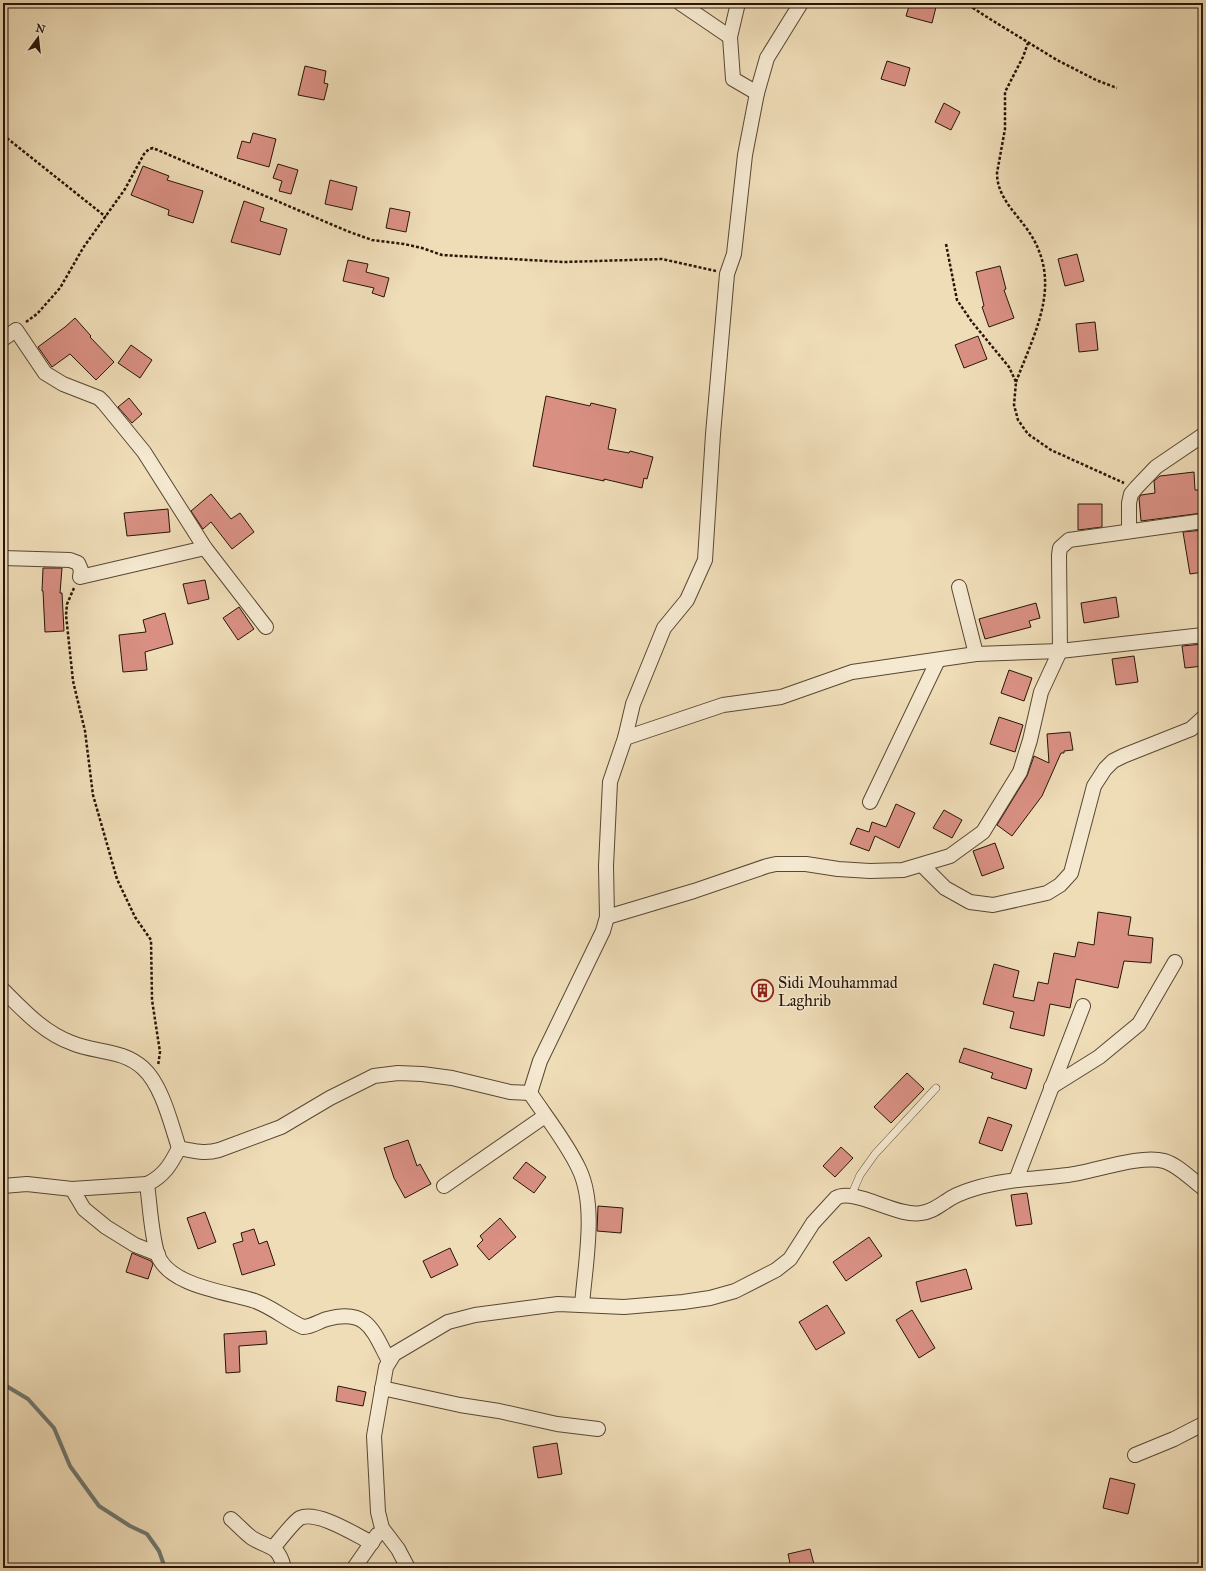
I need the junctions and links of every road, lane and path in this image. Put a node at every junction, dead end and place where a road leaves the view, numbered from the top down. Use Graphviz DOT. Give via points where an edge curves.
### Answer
graph roads {
  1 [pos="680,3"];
  2 [pos="738,3"];
  3 [pos="801,3"];
  4 [pos="971,3"];
  5 [pos="730,37"];
  6 [pos="1028,43"];
  7 [pos="1117,88"];
  8 [pos="757,94"];
  9 [pos="3,135"];
  10 [pos="106,216"];
  11 [pos="946,244"];
  12 [pos="727,274"];
  13 [pos="16,330"];
  14 [pos="3,339"];
  15 [pos="1016,382"];
  16 [pos="1203,435"];
  17 [pos="1136,488"];
  18 [pos="1203,521"];
  19 [pos="1129,531"];
  20 [pos="206,548"];
  21 [pos="3,558"];
  22 [pos="80,577"];
  23 [pos="959,587"];
  24 [pos="266,627"];
  25 [pos="1203,635"];
  26 [pos="1060,651"];
  27 [pos="976,654"];
  28 [pos="938,660"];
  29 [pos="1203,718"];
  30 [pos="626,738"];
  31 [pos="870,802"];
  32 [pos="922,865"];
  33 [pos="607,917"];
  34 [pos="1175,962"];
  35 [pos="3,990"];
  36 [pos="1083,1006"];
  37 [pos="154,1084"];
  38 [pos="1052,1087"];
  39 [pos="936,1088"];
  40 [pos="530,1093"];
  41 [pos="545,1116"];
  42 [pos="179,1148"];
  43 [pos="1016,1180"];
  44 [pos="147,1184"];
  45 [pos="3,1186"];
  46 [pos="444,1186"];
  47 [pos="1203,1188"];
  48 [pos="72,1189"];
  49 [pos="851,1196"];
  50 [pos="158,1254"];
  51 [pos="582,1305"];
  52 [pos="389,1361"];
  53 [pos="382,1388"];
  54 [pos="1203,1424"];
  55 [pos="598,1429"];
  56 [pos="1135,1455"];
  57 [pos="231,1519"];
  58 [pos="382,1528"];
  59 [pos="372,1543"];
  60 [pos="274,1548"];
  61 [pos="284,1568"];
  62 [pos="354,1568"];
  63 [pos="408,1568"];
  1 -- 5 [label="street"];
  2 -- 5 [label="street"];
  3 -- 8 [label="street" via="767,58"];
  4 -- 6 [label="path" via="973,8"];
  5 -- 8 [label="street" via="732,79"];
  6 -- 7 [label="path" via="1096,80"];
  6 -- 15 [label="path" via="1005,92 1005,129 997,181 1001,195 1038,249 1046,288 1037,326"];
  8 -- 12 [label="street" via="745,155 734,254"];
  9 -- 10 [label="path"];
  10 -- 12 [label="path" via="125,189 144,154 153,148 372,240 404,244 442,255 564,262 662,259"];
  10 -- 13 [label="path" via="83,248 60,288 37,314"];
  11 -- 15 [label="path" via="957,300 1009,367"];
  12 -- 30 [label="street" via="705,560 687,600 664,628 633,704"];
  13 -- 14 [label="street"];
  13 -- 20 [label="street" via="45,373 63,384 99,398 104,403 144,452"];
  15 -- 17 [label="path" via="1014,405 1018,420 1028,434 1051,450"];
  16 -- 17 [label="street" via="1156,468"];
  17 -- 19 [label="street" via="1129,503"];
  18 -- 19 [label="street"];
  19 -- 26 [label="street" via="1069,540 1060,548"];
  20 -- 22 [label="street"];
  20 -- 24 [label="street"];
  21 -- 22 [label="street" via="70,560 78,563"];
  22 -- 37 [label="path" via="70,596 66,615 72,674 85,731 93,795 117,880 135,917 150,936 152,944 152,1000 160,1052"];
  23 -- 27 [label="street"];
  25 -- 26 [label="street"];
  26 -- 27 [label="street"];
  26 -- 32 [label="street" via="1040,692 1020,772 983,832 950,856"];
  27 -- 28 [label="street"];
  28 -- 30 [label="street" via="852,672 781,697 723,705"];
  28 -- 31 [label="street"];
  29 -- 32 [label="street" via="1191,729 1123,756 1105,769 1094,786 1071,873 1060,885 1047,893 993,905 970,902 945,888"];
  30 -- 33 [label="street" via="610,782 606,866"];
  32 -- 33 [label="street" via="903,870 870,871 806,864 776,864"];
  33 -- 40 [label="street" via="603,932 540,1061"];
  34 -- 38 [label="street" via="1139,1024 1099,1057"];
  35 -- 37 [label="street" via="29,1016 57,1037 82,1047 127,1058 144,1069"];
  36 -- 38 [label="street"];
  37 -- 42 [label="street"];
  38 -- 43 [label="street"];
  39 -- 49 [label="lane" via="875,1154 860,1175"];
  40 -- 41 [label="street"];
  40 -- 42 [label="street" via="510,1092 452,1078 422,1074 374,1076 281,1127 232,1146 210,1152"];
  41 -- 46 [label="street"];
  41 -- 51 [label="street" via="580,1170 588,1200 589,1218"];
  42 -- 44 [label="street" via="168,1169"];
  43 -- 47 [label="street" via="1070,1175 1154,1159 1169,1163"];
  43 -- 49 [label="street" via="974,1189 934,1210 920,1214 910,1214"];
  44 -- 48 [label="street"];
  44 -- 50 [label="street"];
  45 -- 48 [label="street" via="26,1184"];
  48 -- 50 [label="street" via="84,1210 106,1227 135,1245"];
  49 -- 51 [label="street" via="836,1198 813,1223 790,1259 776,1270 735,1291 684,1302 624,1307"];
  50 -- 52 [label="street" via="174,1274 186,1281 256,1301 303,1327 339,1317 362,1320 371,1328"];
  51 -- 52 [label="street" via="558,1304 475,1315 448,1322 394,1354"];
  52 -- 53 [label="street"];
  53 -- 55 [label="street" via="557,1424"];
  53 -- 58 [label="street" via="374,1436 378,1512"];
  54 -- 56 [label="street"];
  57 -- 60 [label="street" via="252,1537"];
  58 -- 59 [label="street"];
  58 -- 63 [label="street"];
  59 -- 60 [label="street" via="328,1521 308,1516 299,1518"];
  59 -- 62 [label="street"];
  60 -- 61 [label="street" via="281,1557"];
}
